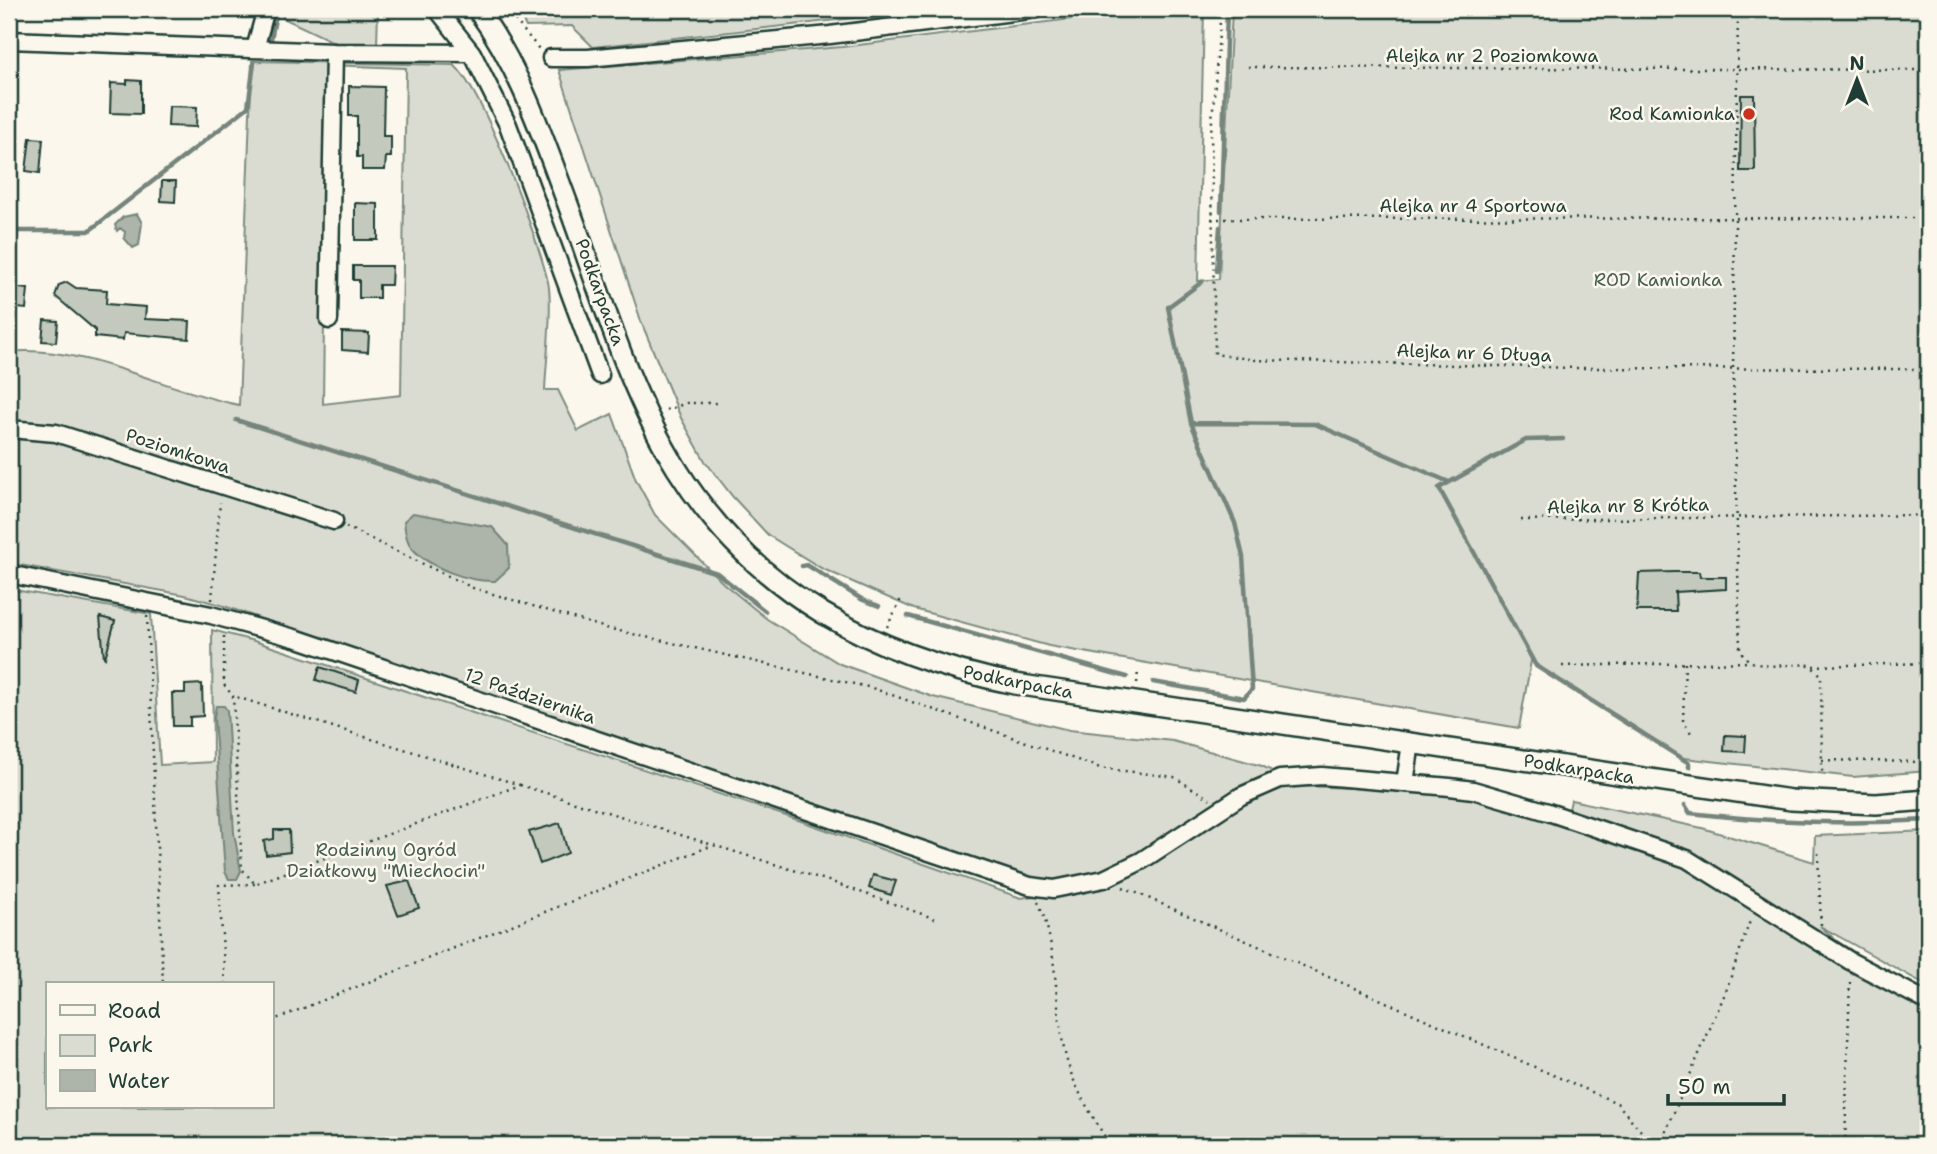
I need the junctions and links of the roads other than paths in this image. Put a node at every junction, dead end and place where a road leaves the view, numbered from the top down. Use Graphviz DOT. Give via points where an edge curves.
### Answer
graph roads {
  1 [pos="266,9"];
  2 [pos="438,9"];
  3 [pos="477,9"];
  4 [pos="1037,9"];
  5 [pos="9,40"];
  6 [pos="255,49"];
  7 [pos="334,52"];
  8 [pos="472,53"];
  9 [pos="551,58"];
  10 [pos="329,320"];
  11 [pos="600,375"];
  12 [pos="9,429"];
  13 [pos="334,521"];
  14 [pos="9,574"];
  15 [pos="1411,743"];
  16 [pos="1405,783"];
  17 [pos="1928,800"];
  18 [pos="1928,1002"];
  1 -- 6 [label="street"];
  2 -- 8 [label="street"];
  3 -- 15 [label="main road, Podkarpacka" via="502,45 525,93 618,344 677,469 752,561 807,605 878,644 1015,684"];
  4 -- 9 [label="street" via="830,35"];
  5 -- 6 [label="street"];
  6 -- 7 [label="street"];
  7 -- 8 [label="street"];
  7 -- 10 [label="street"];
  8 -- 11 [label="street" via="508,125"];
  12 -- 13 [label="street, Poziomkowa" via="56,433"];
  14 -- 16 [label="street, 12 Października" via="218,617 374,664 1030,886 1054,889 1104,879 1141,862 1261,785 1280,779 1322,776"];
  15 -- 16 [label="street"];
  15 -- 17 [label="main road, Podkarpacka" via="1791,800 1876,804"];
  16 -- 18 [label="street, 12 Października" via="1473,790 1687,859 1850,961"];
}
